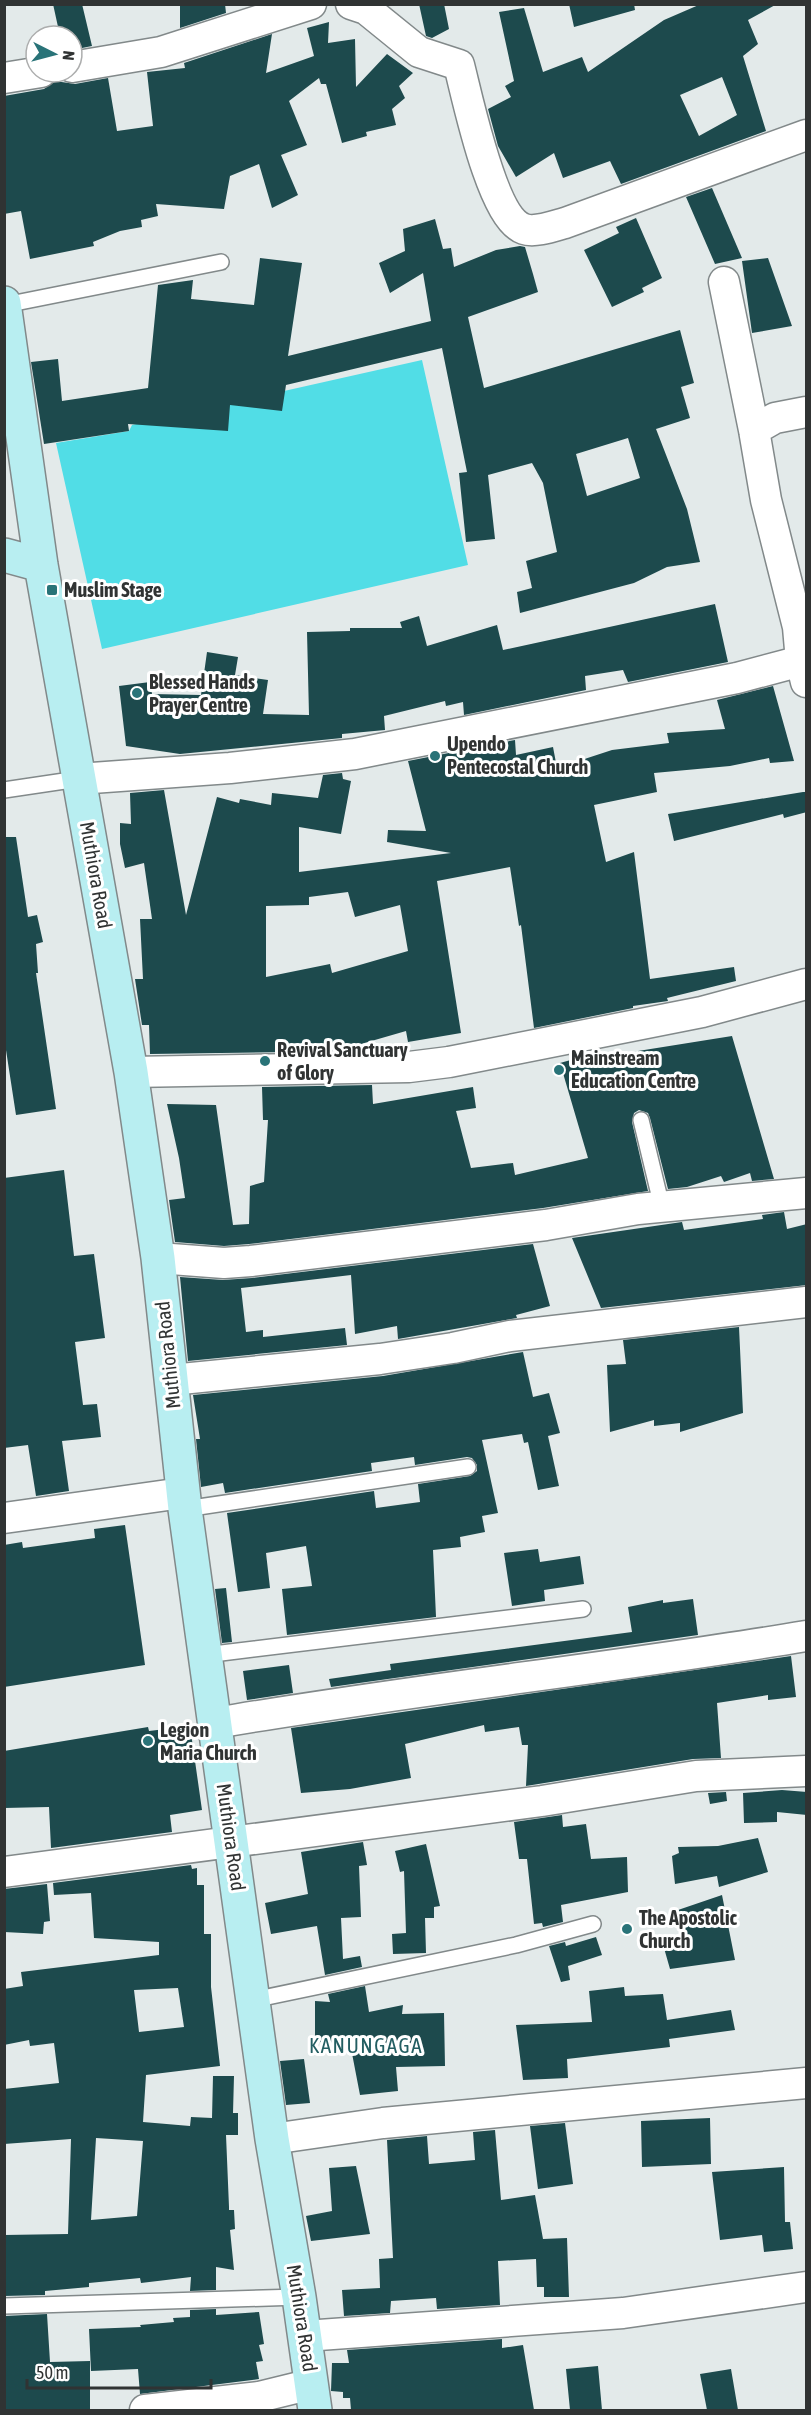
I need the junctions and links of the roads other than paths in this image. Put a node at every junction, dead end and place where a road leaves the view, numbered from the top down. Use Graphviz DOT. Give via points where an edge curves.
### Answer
graph roads {
  1 [pos="310,4"];
  2 [pos="351,4"];
  3 [pos="84,65"];
  4 [pos="24,75"];
  5 [pos="4,78"];
  6 [pos="807,135"];
  7 [pos="221,262"];
  8 [pos="724,282"];
  9 [pos="5,304"];
  10 [pos="807,412"];
  11 [pos="754,430"];
  12 [pos="4,555"];
  13 [pos="41,565"];
  14 [pos="804,672"];
  15 [pos="78,779"];
  16 [pos="4,790"];
  17 [pos="807,984"];
  18 [pos="131,1072"];
  19 [pos="641,1120"];
  20 [pos="807,1193"];
  21 [pos="662,1207"];
  22 [pos="158,1258"];
  23 [pos="807,1302"];
  24 [pos="171,1380"];
  25 [pos="468,1467"];
  26 [pos="183,1501"];
  27 [pos="4,1518"];
  28 [pos="583,1609"];
  29 [pos="807,1636"];
  30 [pos="205,1655"];
  31 [pos="216,1724"];
  32 [pos="807,1772"];
  33 [pos="231,1841"];
  34 [pos="4,1872"];
  35 [pos="593,1924"];
  36 [pos="253,2001"];
  37 [pos="807,2083"];
  38 [pos="272,2139"];
  39 [pos="807,2287"];
  40 [pos="299,2297"];
  41 [pos="4,2306"];
  42 [pos="305,2336"];
  43 [pos="314,2397"];
  44 [pos="145,2410"];
  1 -- 3 [label="street" via="161,52"];
  2 -- 6 [label="street" via="366,9 419,52 459,65 488,173 513,224 527,231 565,224"];
  4 -- 5 [label="street"];
  7 -- 9 [label="lane"];
  8 -- 11 [label="street"];
  9 -- 13 [label="street, Muthiora Road"];
  10 -- 11 [label="street" via="775,418"];
  11 -- 14 [label="street" via="766,500 798,627"];
  12 -- 13 [label="street"];
  13 -- 15 [label="street, Muthiora Road"];
  14 -- 15 [label="street" via="748,676 356,754"];
  15 -- 16 [label="lane"];
  15 -- 18 [label="street, Muthiora Road"];
  17 -- 18 [label="street" via="702,1012 448,1062 409,1067"];
  18 -- 22 [label="street, Muthiora Road"];
  19 -- 21 [label="lane"];
  20 -- 21 [label="street"];
  21 -- 22 [label="street" via="251,1261"];
  22 -- 24 [label="street, Muthiora Road"];
  23 -- 24 [label="street" via="510,1336 380,1359"];
  24 -- 26 [label="street, Muthiora Road"];
  25 -- 26 [label="lane"];
  26 -- 27 [label="street"];
  26 -- 30 [label="street, Muthiora Road"];
  28 -- 30 [label="lane"];
  29 -- 31 [label="street" via="417,1691"];
  30 -- 31 [label="street, Muthiora Road"];
  31 -- 33 [label="street, Muthiora Road"];
  32 -- 33 [label="street" via="696,1776"];
  33 -- 34 [label="street"];
  33 -- 36 [label="street, Muthiora Road"];
  35 -- 36 [label="lane" via="516,1945"];
  36 -- 38 [label="street, Muthiora Road"];
  37 -- 38 [label="street" via="383,2123"];
  38 -- 40 [label="street, Muthiora Road"];
  39 -- 42 [label="street" via="623,2313"];
  40 -- 41 [label="lane"];
  40 -- 42 [label="street, Muthiora Road"];
  42 -- 43 [label="street, Muthiora Road"];
  43 -- 44 [label="street" via="259,2397"];
}
